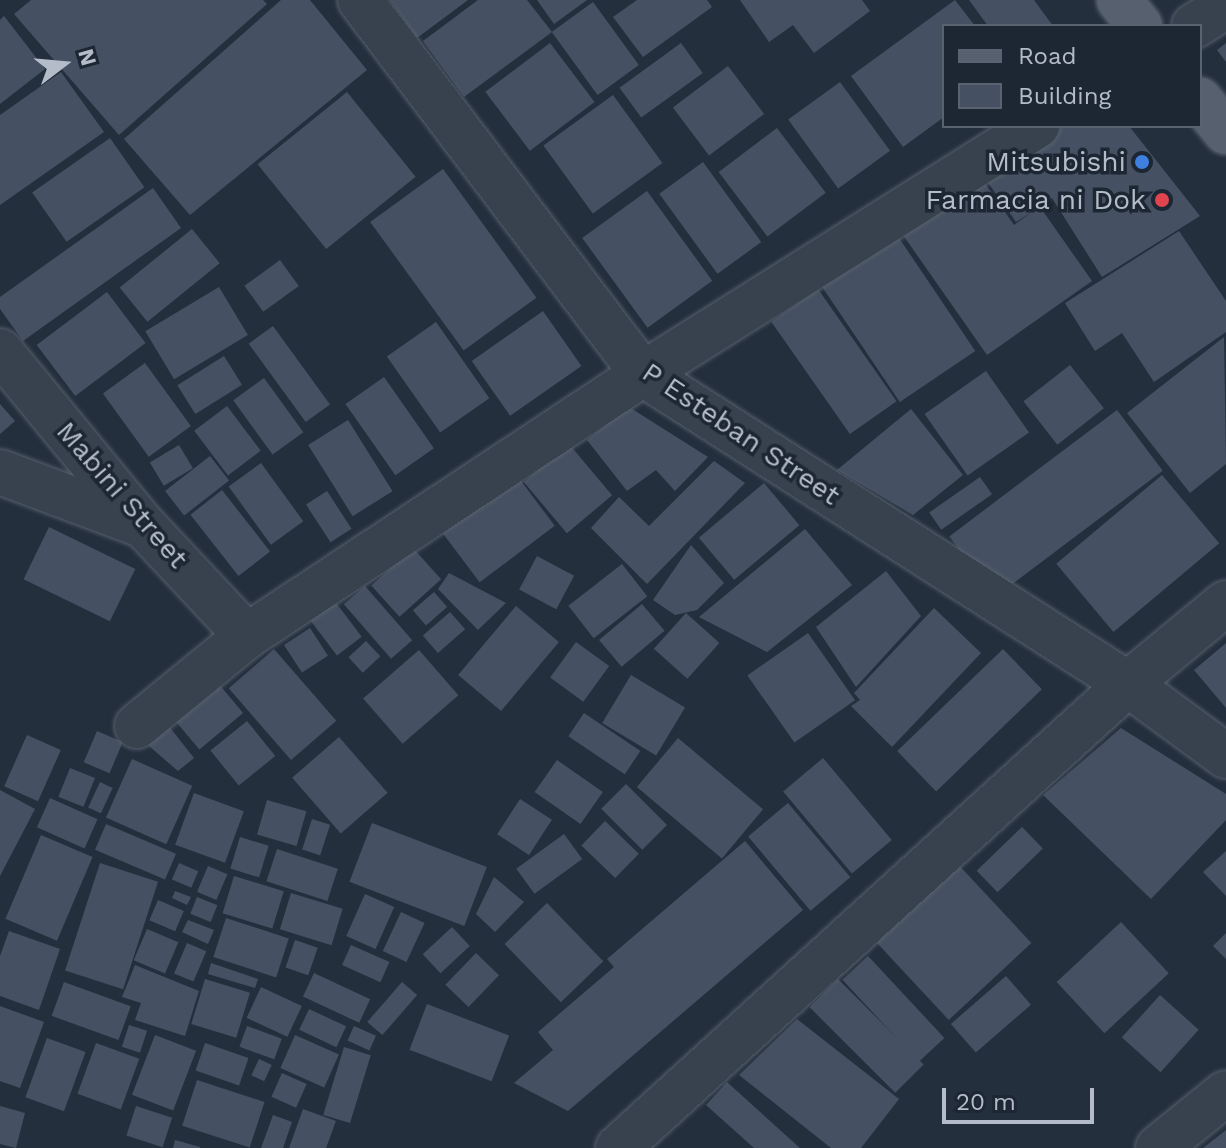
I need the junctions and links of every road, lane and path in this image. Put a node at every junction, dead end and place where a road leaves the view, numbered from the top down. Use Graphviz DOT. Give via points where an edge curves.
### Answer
graph roads {
  1 [pos="360,0"];
  2 [pos="1119,0"];
  3 [pos="1226,6"];
  4 [pos="1138,24"];
  5 [pos="1197,24"];
  6 [pos="1202,102"];
  7 [pos="1034,128"];
  8 [pos="1226,132"];
  9 [pos="0,351"];
  10 [pos="643,374"];
  11 [pos="0,472"];
  12 [pos="144,526"];
  13 [pos="1226,603"];
  14 [pos="247,636"];
  15 [pos="1128,684"];
  16 [pos="137,726"];
  17 [pos="1226,756"];
  18 [pos="1226,1093"];
  19 [pos="618,1148"];
  20 [pos="1158,1148"];
  1 -- 10 [label="street, P Esteban Street"];
  2 -- 4 [label="main road"];
  3 -- 5 [label="street"];
  6 -- 8 [label="main road"];
  7 -- 10 [label="street"];
  9 -- 12 [label="street, Mabini Street"];
  10 -- 14 [label="street"];
  10 -- 15 [label="street, P Esteban Street"];
  11 -- 12 [label="street"];
  12 -- 14 [label="street, Mabini Street"];
  13 -- 15 [label="street"];
  14 -- 16 [label="street"];
  15 -- 17 [label="street, P Esteban Street"];
  15 -- 19 [label="street"];
  18 -- 20 [label="street"];
}
